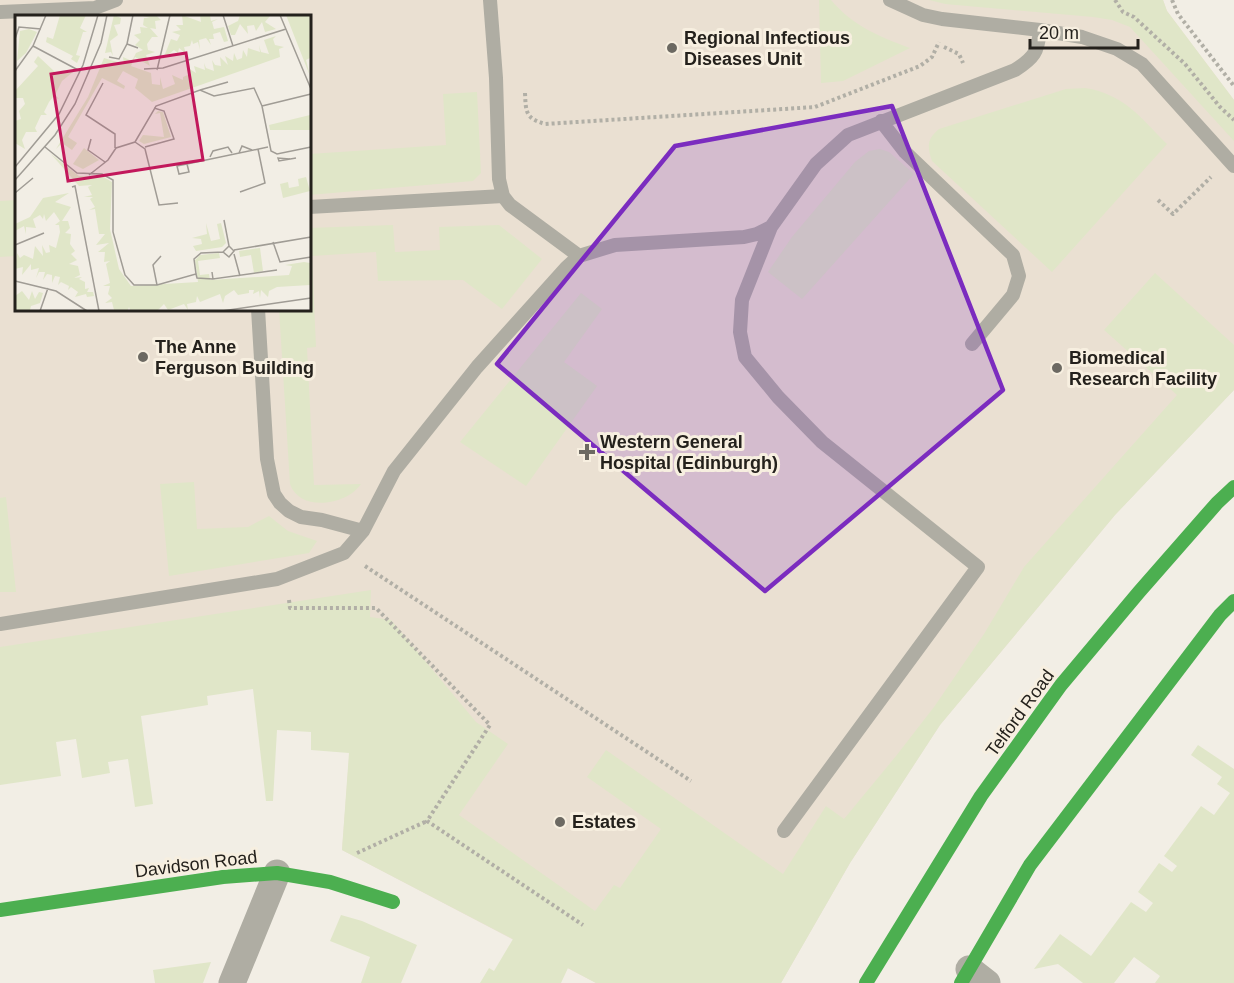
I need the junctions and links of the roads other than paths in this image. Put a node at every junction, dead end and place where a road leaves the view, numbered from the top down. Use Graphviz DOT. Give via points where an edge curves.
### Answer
graph roads {
  1 [pos="116,0"];
  2 [pos="490,0"];
  3 [pos="890,0"];
  4 [pos="0,12"];
  5 [pos="1040,30"];
  6 [pos="881,121"];
  7 [pos="1231,163"];
  8 [pos="503,196"];
  9 [pos="310,207"];
  10 [pos="771,227"];
  11 [pos="579,256"];
  12 [pos="258,310"];
  13 [pos="972,344"];
  14 [pos="1234,488"];
  15 [pos="363,531"];
  16 [pos="1234,601"];
  17 [pos="0,624"];
  18 [pos="784,831"];
  19 [pos="277,873"];
  20 [pos="393,902"];
  21 [pos="0,910"];
  22 [pos="972,978"];
  23 [pos="232,983"];
  24 [pos="866,983"];
  1 -- 4 [label="lane" via="95,8"];
  2 -- 8 [label="lane"];
  3 -- 5 [label="lane" via="942,19"];
  5 -- 6 [label="lane" via="1038,49 1015,70"];
  5 -- 7 [label="lane" via="1103,43 1132,57"];
  6 -- 10 [label="lane" via="848,135 816,164"];
  6 -- 13 [label="lane" via="905,152 1013,255 1019,276 1013,295"];
  8 -- 9 [label="lane"];
  8 -- 11 [label="lane"];
  10 -- 11 [label="lane" via="744,237 615,245"];
  10 -- 18 [label="lane" via="742,300 740,332 745,357 822,441 978,567"];
  11 -- 15 [label="lane" via="477,367 394,471"];
  12 -- 15 [label="lane" via="267,459 274,494 290,512 302,517"];
  14 -- 24 [label="street, Telford Road" via="1138,592 1061,685 981,796"];
  15 -- 17 [label="lane" via="344,553 277,579"];
  16 -- 22 [label="street" via="1030,865"];
  19 -- 20 [label="street, Davidson Road" via="333,883"];
  19 -- 21 [label="street, Davidson Road" via="223,877"];
  19 -- 23 [label="street"];
}
